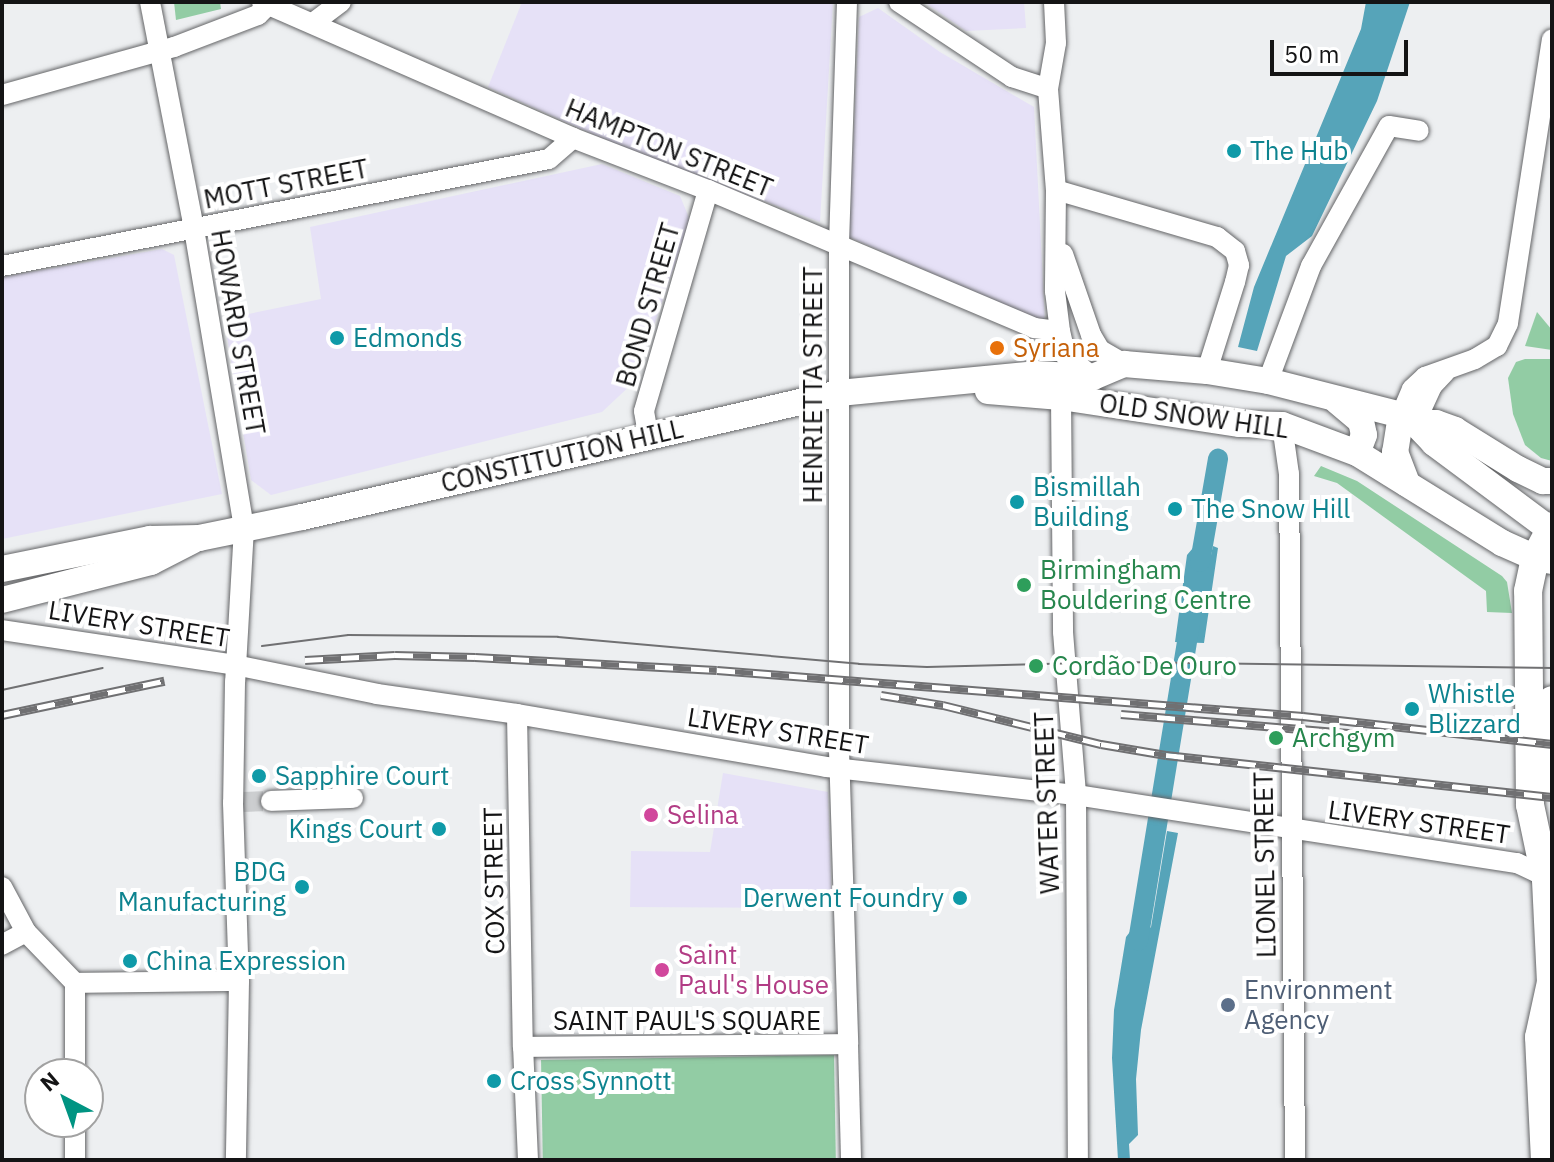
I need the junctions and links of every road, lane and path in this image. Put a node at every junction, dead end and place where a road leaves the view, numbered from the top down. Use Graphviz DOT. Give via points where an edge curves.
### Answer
graph roads {
  1 [pos="150,2"];
  2 [pos="341,2"];
  3 [pos="847,2"];
  4 [pos="899,2"];
  5 [pos="1054,2"];
  6 [pos="265,4"];
  7 [pos="313,23"];
  8 [pos="1552,39"];
  9 [pos="159,51"];
  10 [pos="1048,89"];
  11 [pos="2,95"];
  12 [pos="1419,131"];
  13 [pos="573,138"];
  14 [pos="708,190"];
  15 [pos="1056,190"];
  16 [pos="194,229"];
  17 [pos="1058,238"];
  18 [pos="839,246"];
  19 [pos="2,266"];
  20 [pos="1060,331"];
  21 [pos="1124,364"];
  22 [pos="1207,371"];
  23 [pos="1237,376"];
  24 [pos="1093,377"];
  25 [pos="1268,381"];
  26 [pos="927,384"];
  27 [pos="839,393"];
  28 [pos="1061,397"];
  29 [pos="1334,399"];
  30 [pos="1212,418"];
  31 [pos="1408,419"];
  32 [pos="1282,425"];
  33 [pos="648,434"];
  34 [pos="1357,453"];
  35 [pos="1552,481"];
  36 [pos="1407,484"];
  37 [pos="244,528"];
  38 [pos="1551,529"];
  39 [pos="199,538"];
  40 [pos="1543,560"];
  41 [pos="2,569"];
  42 [pos="89,576"];
  43 [pos="2,589"];
  44 [pos="2,600"];
  45 [pos="2,630"];
  46 [pos="235,665"];
  47 [pos="1552,700"];
  48 [pos="517,714"];
  49 [pos="840,768"];
  50 [pos="1076,795"];
  51 [pos="353,798"];
  52 [pos="271,801"];
  53 [pos="1290,829"];
  54 [pos="1545,876"];
  55 [pos="2,887"];
  56 [pos="26,932"];
  57 [pos="2,945"];
  58 [pos="239,981"];
  59 [pos="75,983"];
  60 [pos="1551,993"];
  61 [pos="848,1044"];
  62 [pos="523,1047"];
  63 [pos="75,1058"];
  64 [pos="75,1138"];
  65 [pos="75,1160"];
  66 [pos="236,1160"];
  67 [pos="528,1160"];
  68 [pos="851,1160"];
  69 [pos="1078,1160"];
  70 [pos="1295,1160"];
  71 [pos="1544,1160"];
  1 -- 9 [label="street, HOWARD STREET"];
  2 -- 7 [label="street"];
  3 -- 18 [label="street, HENRIETTA STREET"];
  4 -- 10 [label="street" via="1012,77"];
  5 -- 10 [label="street" via="1056,43"];
  6 -- 7 [label="street, HAMPTON STREET"];
  6 -- 9 [label="street" via="258,15"];
  7 -- 13 [label="street, HAMPTON STREET"];
  8 -- 31 [label="street" via="1508,323 1497,346 1425,377 1414,387"];
  9 -- 11 [label="street"];
  9 -- 16 [label="street, HOWARD STREET"];
  10 -- 15 [label="street"];
  12 -- 25 [label="street" via="1389,126 1311,266"];
  13 -- 14 [label="street, HAMPTON STREET"];
  13 -- 16 [label="street, MOTT STREET" via="549,159"];
  14 -- 18 [label="street, HAMPTON STREET"];
  14 -- 33 [label="street, BOND STREET" via="644,411"];
  15 -- 17 [label="street"];
  15 -- 22 [label="street" via="1217,237 1235,251 1239,265"];
  16 -- 19 [label="street, MOTT STREET"];
  16 -- 37 [label="street, HOWARD STREET"];
  17 -- 20 [label="street" via="1055,291"];
  17 -- 21 [label="street" via="1091,335 1100,350"];
  18 -- 20 [label="street, HAMPTON STREET" via="1034,328"];
  18 -- 27 [label="street, HENRIETTA STREET"];
  20 -- 24 [label="street" via="1066,356"];
  21 -- 22 [label="main road, CONSTITUTION HILL"];
  21 -- 24 [label="main road, CONSTITUTION HILL"];
  22 -- 23 [label="main road, CONSTITUTION HILL"];
  23 -- 25 [label="main road, OLD SNOW HILL"];
  24 -- 26 [label="main road, CONSTITUTION HILL" via="1035,374"];
  24 -- 30 [label="main road, CONSTITUTION HILL" via="1109,387 1187,398"];
  25 -- 29 [label="main road, OLD SNOW HILL"];
  26 -- 27 [label="main road, CONSTITUTION HILL"];
  26 -- 28 [label="main road, CONSTITUTION HILL"];
  27 -- 33 [label="main road, CONSTITUTION HILL"];
  27 -- 49 [label="street, HENRIETTA STREET"];
  28 -- 30 [label="main road, OLD SNOW HILL"];
  28 -- 50 [label="street, WATER STREET" via="1063,632"];
  29 -- 31 [label="main road, OLD SNOW HILL"];
  29 -- 34 [label="main road" via="1361,421 1364,435"];
  30 -- 32 [label="main road, OLD SNOW HILL"];
  31 -- 35 [label="main road, OLD SNOW HILL" via="1455,430 1518,469"];
  31 -- 36 [label="main road" via="1395,452"];
  31 -- 38 [label="main road, OLD SNOW HILL"];
  32 -- 34 [label="main road, OLD SNOW HILL"];
  32 -- 53 [label="street, LIONEL STREET" via="1289,474"];
  33 -- 37 [label="main road, CONSTITUTION HILL"];
  34 -- 36 [label="main road, OLD SNOW HILL"];
  36 -- 40 [label="main road, OLD SNOW HILL" via="1470,525"];
  37 -- 39 [label="main road, CONSTITUTION HILL"];
  37 -- 46 [label="street, HOWARD STREET"];
  38 -- 40 [label="highway"];
  39 -- 41 [label="main road, CONSTITUTION HILL" via="150,539"];
  39 -- 42 [label="main road, CONSTITUTION HILL" via="151,562"];
  40 -- 54 [label="highway" via="1528,591 1530,805"];
  42 -- 43 [label="main road, CONSTITUTION HILL"];
  42 -- 44 [label="main road, CONSTITUTION HILL"];
  45 -- 46 [label="street, LIVERY STREET"];
  46 -- 48 [label="street, LIVERY STREET" via="377,694"];
  46 -- 58 [label="street, HOWARD STREET"];
  47 -- 54 [label="highway"];
  48 -- 49 [label="street, LIVERY STREET"];
  48 -- 62 [label="street, COX STREET"];
  49 -- 50 [label="street, LIVERY STREET"];
  49 -- 61 [label="street, HENRIETTA STREET"];
  50 -- 53 [label="street, LIVERY STREET"];
  50 -- 69 [label="street, WATER STREET"];
  51 -- 52 [label="street"];
  53 -- 54 [label="street, LIVERY STREET" via="1517,863"];
  53 -- 70 [label="street, LIONEL STREET"];
  54 -- 60 [label="highway"];
  55 -- 56 [label="street"];
  56 -- 57 [label="street"];
  56 -- 59 [label="street"];
  58 -- 59 [label="street"];
  58 -- 66 [label="street, HOWARD STREET"];
  59 -- 63 [label="street"];
  60 -- 71 [label="main road" via="1538,1037"];
  61 -- 62 [label="street, SAINT PAUL'S SQUARE"];
  61 -- 68 [label="street, SAINT PAUL'S SQUARE"];
  62 -- 67 [label="street, SAINT PAUL'S SQUARE"];
  64 -- 65 [label="street"];
}
